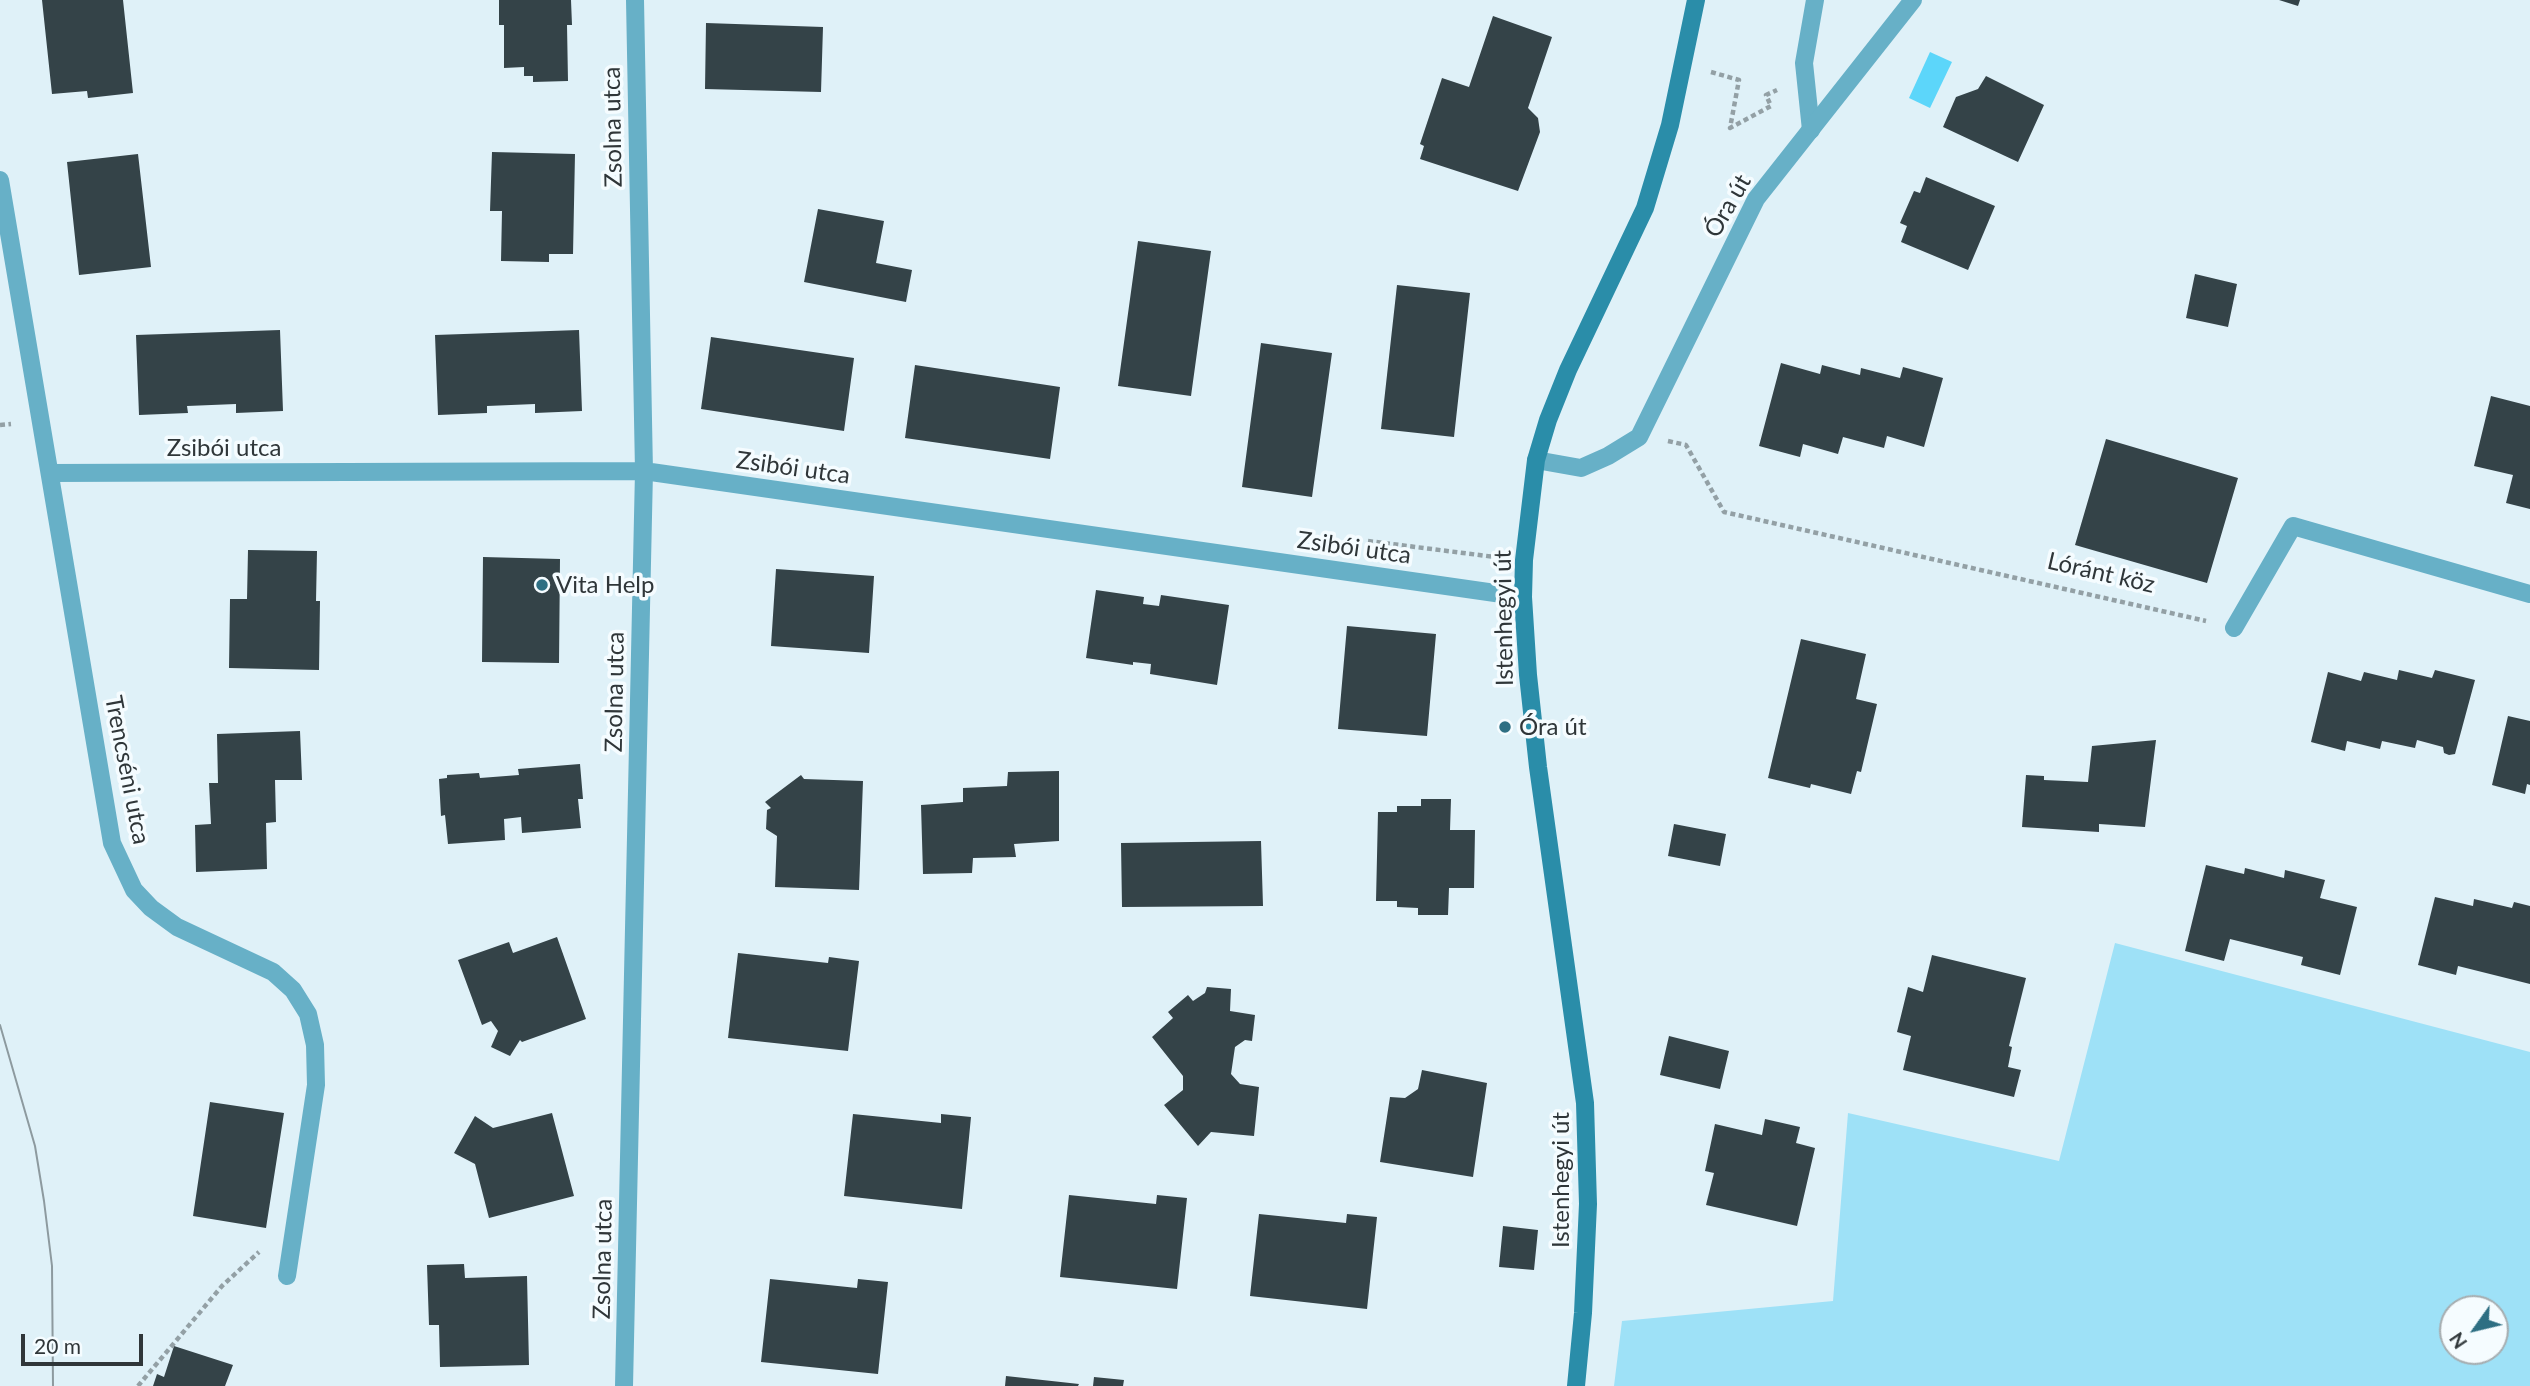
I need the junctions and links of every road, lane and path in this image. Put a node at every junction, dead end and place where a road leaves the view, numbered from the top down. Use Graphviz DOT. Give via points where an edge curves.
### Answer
graph roads {
  1 [pos="635,0"];
  2 [pos="1696,0"];
  3 [pos="1815,0"];
  4 [pos="1913,0"];
  5 [pos="1684,64"];
  6 [pos="1807,77"];
  7 [pos="1811,130"];
  8 [pos="0,180"];
  9 [pos="1639,436"];
  10 [pos="1536,460"];
  11 [pos="644,471"];
  12 [pos="50,473"];
  13 [pos="2530,594"];
  14 [pos="1523,597"];
  15 [pos="2234,628"];
  16 [pos="296,1219"];
  17 [pos="287,1276"];
  18 [pos="138,1386"];
  19 [pos="624,1386"];
  20 [pos="1576,1386"];
  1 -- 11 [label="street, Zsolna utca"];
  2 -- 5 [label="street, Istenhegyi út"];
  3 -- 6 [label="street" via="1804,63"];
  4 -- 7 [label="street, Óra út"];
  5 -- 6 [label="path" via="1739,80 1730,128 1771,106 1766,95"];
  5 -- 10 [label="street, Istenhegyi út" via="1645,208 1568,370"];
  6 -- 7 [label="street"];
  7 -- 9 [label="street, Óra út" via="1756,199"];
  8 -- 12 [label="street, Trencséni utca"];
  9 -- 10 [label="street" via="1581,468"];
  9 -- 15 [label="path, Lóránt köz" via="1686,445 1724,512"];
  10 -- 14 [label="street, Istenhegyi út"];
  11 -- 12 [label="street, Zsibói utca"];
  11 -- 14 [label="street, Zsibói utca"];
  11 -- 19 [label="street, Zsolna utca"];
  12 -- 16 [label="street, Trencséni utca" via="112,843 123,869 151,908 177,927 273,972 293,990 308,1014 316,1085"];
  13 -- 15 [label="street" via="2293,526"];
  14 -- 20 [label="street, Istenhegyi út" via="1538,767 1585,1103 1588,1204"];
  16 -- 17 [label="street, Trencséni utca"];
  16 -- 18 [label="path" via="222,1286"];
}
